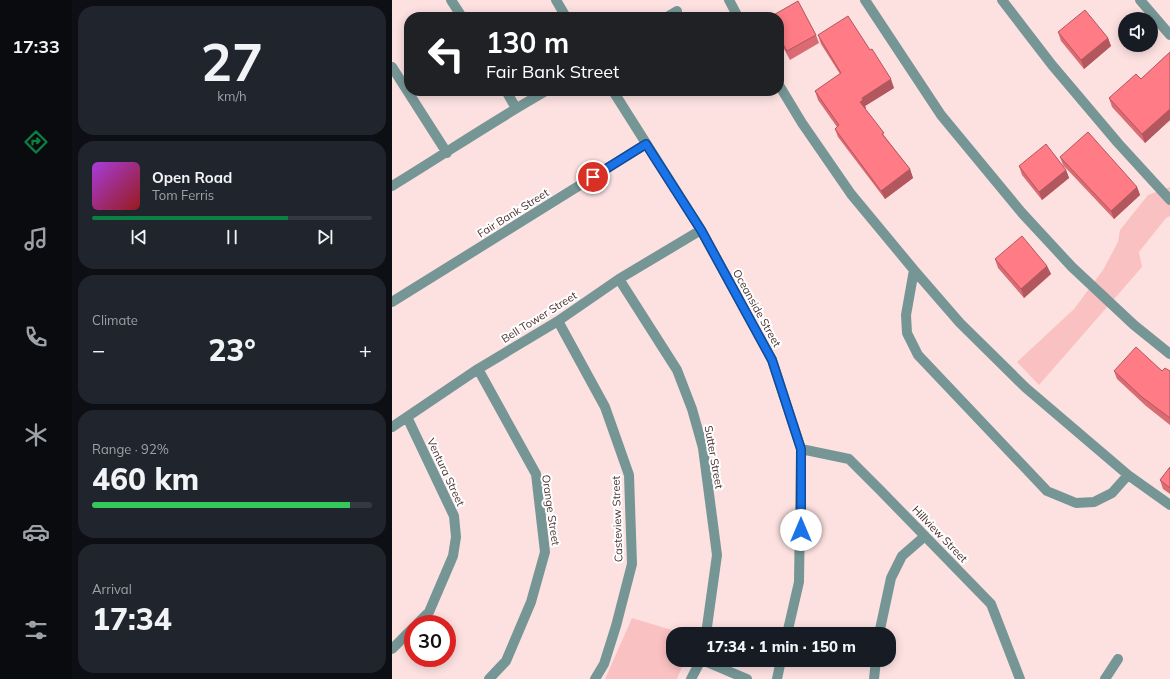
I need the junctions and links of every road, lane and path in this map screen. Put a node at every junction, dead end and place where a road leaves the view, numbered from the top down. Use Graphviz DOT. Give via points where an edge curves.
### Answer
graph roads {
  1 [pos="451,0"];
  2 [pos="556,0"];
  3 [pos="729,0"];
  4 [pos="865,0"];
  5 [pos="1002,0"];
  6 [pos="1140,0"];
  7 [pos="459,12"];
  8 [pos="563,12"];
  9 [pos="735,12"];
  10 [pos="1170,35"];
  11 [pos="392,67"];
  12 [pos="404,86"];
  13 [pos="784,93"];
  14 [pos="411,96"];
  15 [pos="509,96"];
  16 [pos="537,96"];
  17 [pos="616,96"];
  18 [pos="516,108"];
  19 [pos="646,144"];
  20 [pos="447,153"];
  21 [pos="392,186"];
  22 [pos="1170,200"];
  23 [pos="701,230"];
  24 [pos="914,270"];
  25 [pos="619,279"];
  26 [pos="392,302"];
  27 [pos="558,321"];
  28 [pos="1170,354"];
  29 [pos="478,369"];
  30 [pos="407,417"];
  31 [pos="392,427"];
  32 [pos="801,449"];
  33 [pos="1128,475"];
  34 [pos="1170,506"];
  35 [pos="925,536"];
  36 [pos="426,615"];
  37 [pos="707,627"];
  38 [pos="789,627"];
  39 [pos="880,627"];
  40 [pos="404,637"];
  41 [pos="392,649"];
  42 [pos="1118,659"];
  43 [pos="697,667"];
  44 [pos="718,667"];
  45 [pos="780,667"];
  46 [pos="875,667"];
  47 [pos="489,679"];
  48 [pos="595,679"];
  49 [pos="691,679"];
  50 [pos="747,679"];
  51 [pos="777,679"];
  52 [pos="874,679"];
  53 [pos="1020,679"];
  54 [pos="1105,679"];
  1 -- 7 [label="street"];
  2 -- 8 [label="street"];
  3 -- 9 [label="street"];
  4 -- 28 [label="street" via="941,115 1022,213 1072,267 1134,325"];
  5 -- 22 [label="street" via="1057,71"];
  6 -- 10 [label="street"];
  11 -- 12 [label="street"];
  13 -- 24 [label="street" via="851,194"];
  14 -- 20 [label="street"];
  15 -- 18 [label="street"];
  16 -- 18 [label="street"];
  17 -- 19 [label="street, Oceanside Street"];
  18 -- 20 [label="street"];
  19 -- 23 [label="street, Oceanside Street"];
  19 -- 26 [label="street, Fair Bank Street"];
  20 -- 21 [label="street"];
  23 -- 25 [label="street, Bell Tower Street"];
  23 -- 32 [label="street, Oceanside Street" via="772,360"];
  24 -- 33 [label="street" via="960,323 1026,388"];
  24 -- 33 [label="street" via="906,315 907,333 918,354 1047,491 1076,503 1094,502 1112,494"];
  25 -- 27 [label="street, Bell Tower Street"];
  25 -- 37 [label="street, Sutter Street" via="677,370 703,448 717,555"];
  27 -- 29 [label="street, Bell Tower Street"];
  27 -- 48 [label="street, Casteview Street" via="605,408 629,475 632,564 604,664"];
  29 -- 30 [label="street, Bell Tower Street"];
  29 -- 47 [label="street, Orange Street" via="536,474 545,552 531,602 506,661"];
  30 -- 31 [label="street, Bell Tower Street"];
  30 -- 36 [label="street, Ventura Street" via="454,516 454,556"];
  32 -- 35 [label="street, Hillview Street" via="848,459"];
  32 -- 38 [label="street, Oceanside Street" via="799,582"];
  33 -- 34 [label="street"];
  35 -- 39 [label="street" via="902,556 891,578"];
  35 -- 53 [label="street, Hillview Street" via="991,604"];
  40 -- 41 [label="street"];
  42 -- 54 [label="street"];
  43 -- 49 [label="street"];
  44 -- 50 [label="street"];
  45 -- 51 [label="street"];
  46 -- 52 [label="street"];
}
